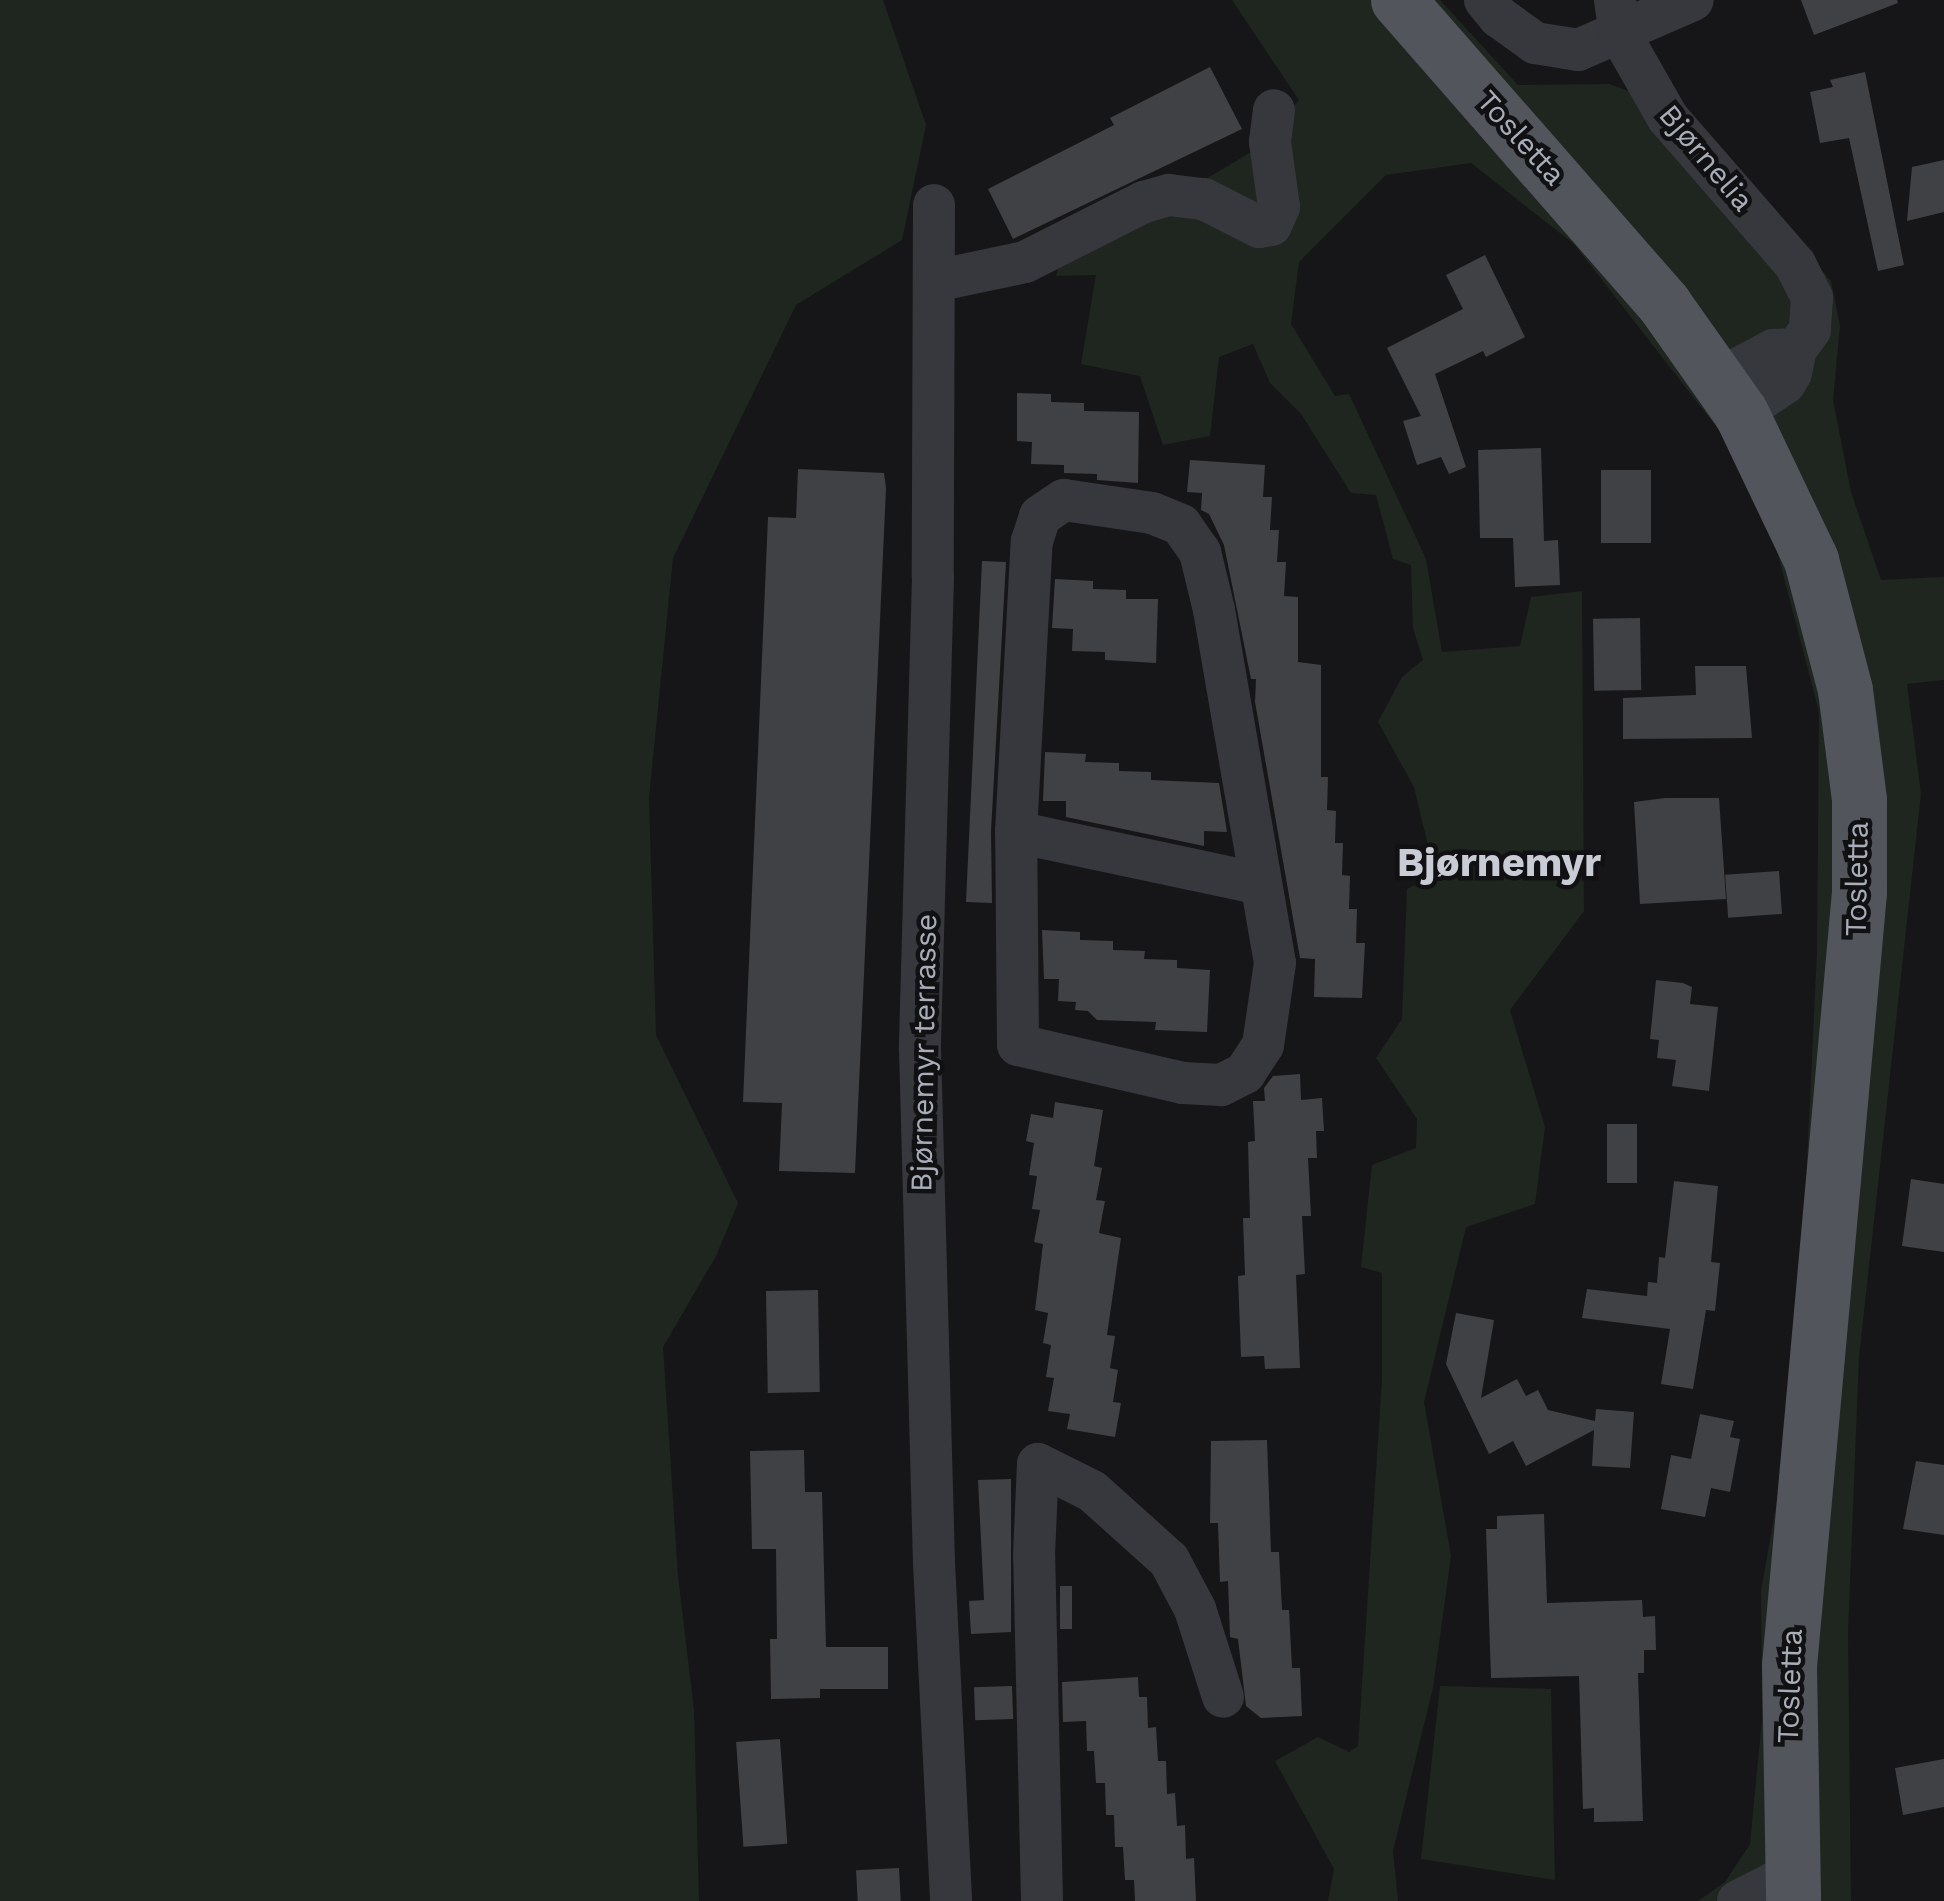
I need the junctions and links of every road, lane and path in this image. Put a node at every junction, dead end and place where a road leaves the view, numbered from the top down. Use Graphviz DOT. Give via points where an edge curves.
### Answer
graph roads {
  1 [pos="1398,0"];
  2 [pos="1485,0"];
  3 [pos="1692,0"];
  4 [pos="1617,17"];
  5 [pos="1274,110"];
  6 [pos="934,204"];
  7 [pos="935,281"];
  8 [pos="1730,396"];
  9 [pos="1016,832"];
  10 [pos="1260,884"];
  11 [pos="1223,1697"];
  12 [pos="1792,1891"];
  13 [pos="951,1901"];
  14 [pos="1042,1901"];
  15 [pos="1738,1901"];
  1 -- 8 [label="main road, Tosletta" via="1652,290"];
  2 -- 4 [label="street" via="1535,42 1578,50"];
  3 -- 4 [label="street"];
  4 -- 8 [label="street, Bjørnelia" via="1668,118 1805,280 1810,330 1796,349 1774,350"];
  5 -- 7 [label="street" via="1270,142 1279,207 1270,224 1259,227 1204,199 1168,195 1025,262"];
  6 -- 7 [label="street, Bjørnemyr terrasse"];
  7 -- 13 [label="street, Bjørnemyr terrasse" via="920,1049 933,1544"];
  8 -- 12 [label="main road, Tosletta" via="1799,528 1827,614 1845,690 1859,813 1855,960 1791,1632"];
  9 -- 10 [label="street"];
  9 -- 10 [label="street" via="1018,1045 1183,1083 1234,1080 1263,1045 1275,963"];
  9 -- 10 [label="street" via="1032,541 1040,516 1064,500 1152,513 1182,526 1200,552"];
  11 -- 14 [label="street" via="1196,1609 1169,1560 1092,1491 1038,1464"];
  12 -- 15 [label="street" via="1762,1888"];
}
